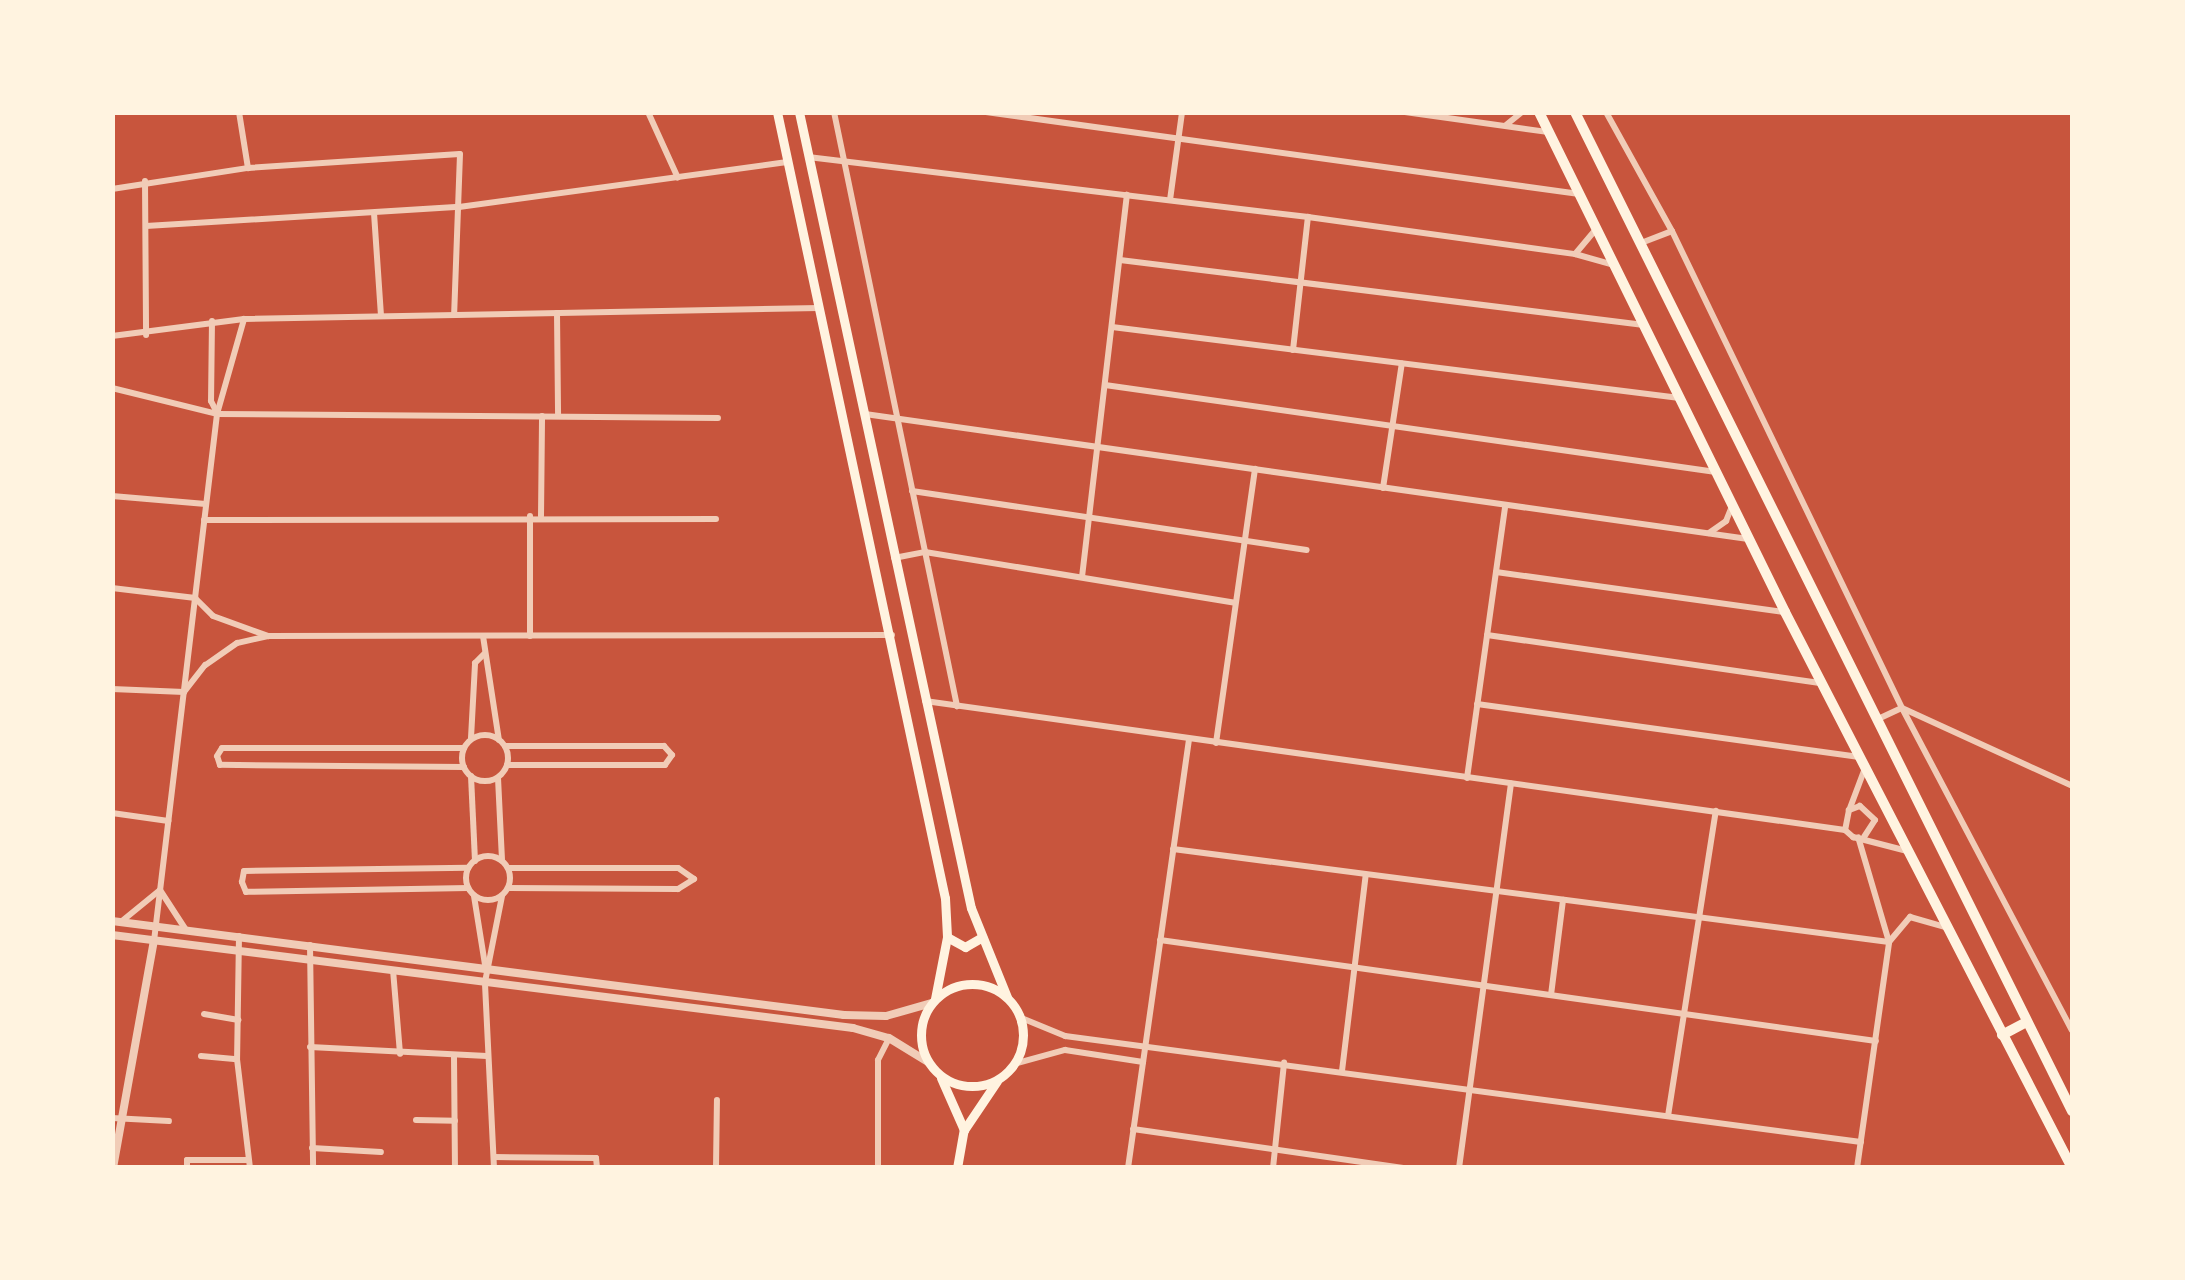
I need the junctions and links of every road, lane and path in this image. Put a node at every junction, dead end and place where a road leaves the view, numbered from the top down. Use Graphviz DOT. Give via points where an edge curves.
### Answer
graph roads {
  1 [pos="240,112"];
  2 [pos="648,112"];
  3 [pos="777,112"];
  4 [pos="798,112"];
  5 [pos="834,112"];
  6 [pos="986,112"];
  7 [pos="1182,112"];
  8 [pos="1405,112"];
  9 [pos="1522,112"];
  10 [pos="1539,112"];
  11 [pos="1575,112"];
  12 [pos="1607,113"];
  13 [pos="1506,126"];
  14 [pos="1549,132"];
  15 [pos="1178,139"];
  16 [pos="808,157"];
  17 [pos="844,160"];
  18 [pos="787,162"];
  19 [pos="248,168"];
  20 [pos="678,178"];
  21 [pos="145,181"];
  22 [pos="112,189"];
  23 [pos="1582,194"];
  24 [pos="1127,196"];
  25 [pos="1170,201"];
  26 [pos="459,206"];
  27 [pos="374,213"];
  28 [pos="1308,218"];
  29 [pos="146,226"];
  30 [pos="1597,228"];
  31 [pos="1672,231"];
  32 [pos="1640,244"];
  33 [pos="1575,254"];
  34 [pos="1120,260"];
  35 [pos="1614,266"];
  36 [pos="1300,282"];
  37 [pos="819,308"];
  38 [pos="557,313"];
  39 [pos="454,315"];
  40 [pos="380,316"];
  41 [pos="244,319"];
  42 [pos="212,321"];
  43 [pos="1646,326"];
  44 [pos="1112,327"];
  45 [pos="146,335"];
  46 [pos="112,336"];
  47 [pos="1293,350"];
  48 [pos="1402,363"];
  49 [pos="1105,385"];
  50 [pos="112,388"];
  51 [pos="1680,398"];
  52 [pos="217,414"];
  53 [pos="864,414"];
  54 [pos="542,416"];
  55 [pos="558,416"];
  56 [pos="718,418"];
  57 [pos="898,419"];
  58 [pos="1392,426"];
  59 [pos="1098,447"];
  60 [pos="1254,470"];
  61 [pos="1716,472"];
  62 [pos="1383,488"];
  63 [pos="912,491"];
  64 [pos="112,496"];
  65 [pos="206,504"];
  66 [pos="1732,505"];
  67 [pos="1506,507"];
  68 [pos="530,516"];
  69 [pos="541,516"];
  70 [pos="1090,516"];
  71 [pos="716,519"];
  72 [pos="204,520"];
  73 [pos="1707,534"];
  74 [pos="1749,539"];
  75 [pos="1244,540"];
  76 [pos="1308,550"];
  77 [pos="925,552"];
  78 [pos="893,558"];
  79 [pos="1496,572"];
  80 [pos="1082,578"];
  81 [pos="112,588"];
  82 [pos="195,598"];
  83 [pos="1235,603"];
  84 [pos="1785,612"];
  85 [pos="892,635"];
  86 [pos="1487,635"];
  87 [pos="268,636"];
  88 [pos="483,636"];
  89 [pos="530,636"];
  90 [pos="484,654"];
  91 [pos="1822,684"];
  92 [pos="112,688"];
  93 [pos="184,692"];
  94 [pos="924,701"];
  95 [pos="1477,704"];
  96 [pos="957,706"];
  97 [pos="1902,708"];
  98 [pos="1875,720"];
  99 [pos="470,740"];
  100 [pos="1188,740"];
  101 [pos="502,743"];
  102 [pos="1216,743"];
  103 [pos="464,748"];
  104 [pos="1862,762"];
  105 [pos="507,764"];
  106 [pos="464,767"];
  107 [pos="470,775"];
  108 [pos="499,776"];
  109 [pos="1467,778"];
  110 [pos="1512,784"];
  111 [pos="2072,786"];
  112 [pos="1849,810"];
  113 [pos="1716,811"];
  114 [pos="112,814"];
  115 [pos="168,820"];
  116 [pos="1845,830"];
  117 [pos="1861,837"];
  118 [pos="1173,849"];
  119 [pos="1907,850"];
  120 [pos="474,860"];
  121 [pos="502,860"];
  122 [pos="468,868"];
  123 [pos="509,868"];
  124 [pos="1366,874"];
  125 [pos="468,888"];
  126 [pos="508,888"];
  127 [pos="160,890"];
  128 [pos="1497,892"];
  129 [pos="474,896"];
  130 [pos="502,896"];
  131 [pos="1564,900"];
  132 [pos="1699,918"];
  133 [pos="117,922"];
  134 [pos="155,926"];
  135 [pos="1946,928"];
  136 [pos="186,930"];
  137 [pos="112,936"];
  138 [pos="238,936"];
  139 [pos="946,937"];
  140 [pos="982,937"];
  141 [pos="154,940"];
  142 [pos="1160,940"];
  143 [pos="1889,942"];
  144 [pos="310,945"];
  145 [pos="238,951"];
  146 [pos="310,960"];
  147 [pos="486,966"];
  148 [pos="1355,968"];
  149 [pos="393,970"];
  150 [pos="485,982"];
  151 [pos="1484,986"];
  152 [pos="1551,995"];
  153 [pos="1007,997"];
  154 [pos="934,1000"];
  155 [pos="204,1014"];
  156 [pos="1684,1014"];
  157 [pos="1020,1017"];
  158 [pos="238,1020"];
  159 [pos="2026,1022"];
  160 [pos="2072,1030"];
  161 [pos="2002,1035"];
  162 [pos="889,1038"];
  163 [pos="1876,1041"];
  164 [pos="1146,1044"];
  165 [pos="310,1047"];
  166 [pos="400,1054"];
  167 [pos="201,1056"];
  168 [pos="487,1056"];
  169 [pos="454,1058"];
  170 [pos="237,1059"];
  171 [pos="928,1062"];
  172 [pos="1143,1062"];
  173 [pos="1284,1063"];
  174 [pos="1014,1064"];
  175 [pos="1342,1070"];
  176 [pos="938,1074"];
  177 [pos="1005,1074"];
  178 [pos="1470,1088"];
  179 [pos="717,1100"];
  180 [pos="2072,1110"];
  181 [pos="1668,1116"];
  182 [pos="118,1119"];
  183 [pos="416,1120"];
  184 [pos="169,1121"];
  185 [pos="455,1121"];
  186 [pos="1133,1129"];
  187 [pos="964,1130"];
  188 [pos="1861,1142"];
  189 [pos="312,1148"];
  190 [pos="1275,1149"];
  191 [pos="381,1152"];
  192 [pos="494,1156"];
  193 [pos="249,1164"];
  194 [pos="113,1168"];
  195 [pos="187,1168"];
  196 [pos="313,1168"];
  197 [pos="456,1168"];
  198 [pos="494,1168"];
  199 [pos="596,1168"];
  200 [pos="716,1168"];
  201 [pos="878,1168"];
  202 [pos="957,1168"];
  203 [pos="1128,1168"];
  204 [pos="1272,1168"];
  205 [pos="1403,1168"];
  206 [pos="1459,1168"];
  207 [pos="1858,1168"];
  208 [pos="2072,1168"];
  1 -- 19 [label="street"];
  2 -- 20 [label="street"];
  3 -- 18 [label="main road"];
  4 -- 16 [label="main road"];
  5 -- 17 [label="street"];
  6 -- 15 [label="street"];
  7 -- 15 [label="street"];
  8 -- 13 [label="street"];
  9 -- 13 [label="street"];
  10 -- 14 [label="main road"];
  11 -- 32 [label="main road"];
  12 -- 31 [label="street"];
  13 -- 14 [label="street"];
  14 -- 23 [label="main road"];
  15 -- 23 [label="street"];
  15 -- 25 [label="street"];
  16 -- 17 [label="street"];
  16 -- 53 [label="main road"];
  17 -- 24 [label="street"];
  17 -- 57 [label="street"];
  18 -- 20 [label="street"];
  18 -- 37 [label="main road"];
  19 -- 21 [label="street"];
  19 -- 26 [label="street" via="460,154"];
  20 -- 26 [label="street"];
  21 -- 22 [label="street"];
  21 -- 29 [label="street"];
  23 -- 30 [label="main road"];
  24 -- 25 [label="street"];
  24 -- 34 [label="street"];
  25 -- 28 [label="street"];
  26 -- 27 [label="street"];
  26 -- 39 [label="street"];
  27 -- 29 [label="street"];
  27 -- 40 [label="street"];
  28 -- 33 [label="street"];
  28 -- 36 [label="street"];
  29 -- 45 [label="street"];
  30 -- 33 [label="street"];
  30 -- 35 [label="main road"];
  31 -- 32 [label="street"];
  31 -- 97 [label="street"];
  32 -- 98 [label="main road"];
  33 -- 35 [label="street"];
  34 -- 36 [label="street"];
  34 -- 44 [label="street"];
  35 -- 43 [label="main road"];
  36 -- 43 [label="street"];
  36 -- 47 [label="street"];
  37 -- 38 [label="street"];
  37 -- 85 [label="main road"];
  38 -- 39 [label="street"];
  38 -- 55 [label="street"];
  39 -- 40 [label="street"];
  40 -- 41 [label="street"];
  41 -- 42 [label="street"];
  41 -- 52 [label="street"];
  42 -- 45 [label="street"];
  42 -- 52 [label="street" via="210,401"];
  43 -- 51 [label="main road"];
  44 -- 47 [label="street"];
  44 -- 49 [label="street"];
  45 -- 46 [label="street"];
  47 -- 48 [label="street"];
  48 -- 51 [label="street"];
  48 -- 58 [label="street"];
  49 -- 58 [label="street"];
  49 -- 59 [label="street"];
  50 -- 52 [label="street"];
  51 -- 61 [label="main road"];
  52 -- 54 [label="street"];
  52 -- 65 [label="street"];
  53 -- 57 [label="street"];
  53 -- 78 [label="main road"];
  54 -- 55 [label="street"];
  54 -- 69 [label="street"];
  55 -- 56 [label="street"];
  57 -- 59 [label="street"];
  57 -- 63 [label="street"];
  58 -- 61 [label="street"];
  58 -- 62 [label="street"];
  59 -- 60 [label="street"];
  59 -- 70 [label="street"];
  60 -- 62 [label="street"];
  60 -- 75 [label="street"];
  61 -- 66 [label="main road"];
  62 -- 67 [label="street"];
  63 -- 70 [label="street"];
  63 -- 77 [label="street"];
  64 -- 65 [label="street"];
  65 -- 72 [label="street"];
  66 -- 73 [label="street" via="1726,521"];
  66 -- 74 [label="main road"];
  67 -- 73 [label="street"];
  67 -- 79 [label="street"];
  68 -- 69 [label="street"];
  68 -- 72 [label="street"];
  68 -- 89 [label="street"];
  69 -- 71 [label="street"];
  70 -- 75 [label="street"];
  70 -- 80 [label="street"];
  72 -- 82 [label="street"];
  73 -- 74 [label="street"];
  74 -- 84 [label="main road"];
  75 -- 76 [label="street"];
  75 -- 83 [label="street"];
  77 -- 78 [label="street"];
  77 -- 80 [label="street"];
  77 -- 96 [label="street"];
  78 -- 94 [label="main road"];
  79 -- 84 [label="street"];
  79 -- 86 [label="street"];
  80 -- 83 [label="street"];
  81 -- 82 [label="street"];
  82 -- 87 [label="street" via="213,616"];
  82 -- 93 [label="street"];
  83 -- 102 [label="street"];
  84 -- 91 [label="main road"];
  85 -- 89 [label="street"];
  85 -- 139 [label="main road" via="946,898"];
  86 -- 91 [label="street"];
  86 -- 95 [label="street"];
  87 -- 88 [label="street"];
  87 -- 93 [label="street" via="238,643 205,666"];
  88 -- 89 [label="street"];
  88 -- 90 [label="street"];
  90 -- 99 [label="street" via="475,663 476,725"];
  90 -- 101 [label="street" via="491,660 492,723"];
  91 -- 104 [label="main road"];
  92 -- 93 [label="street"];
  93 -- 115 [label="street"];
  94 -- 96 [label="street"];
  94 -- 140 [label="main road"];
  95 -- 104 [label="street"];
  95 -- 109 [label="street"];
  96 -- 100 [label="street"];
  97 -- 98 [label="street"];
  97 -- 111 [label="street"];
  97 -- 160 [label="street"];
  98 -- 159 [label="main road"];
  99 -- 101 [label="street" via="485,735"];
  99 -- 103 [label="street"];
  100 -- 102 [label="street"];
  100 -- 118 [label="street"];
  101 -- 105 [label="street"];
  101 -- 105 [label="street" via="664,746 672,755 666,765"];
  102 -- 109 [label="street"];
  103 -- 106 [label="street"];
  103 -- 106 [label="street" via="222,748 217,756 220,765"];
  104 -- 112 [label="street"];
  104 -- 119 [label="main road"];
  105 -- 108 [label="street"];
  106 -- 107 [label="street"];
  107 -- 108 [label="street"];
  107 -- 120 [label="street"];
  108 -- 121 [label="street"];
  109 -- 110 [label="street"];
  110 -- 113 [label="street"];
  110 -- 128 [label="street"];
  112 -- 116 [label="street"];
  112 -- 117 [label="street" via="1860,806 1875,820"];
  113 -- 116 [label="street"];
  113 -- 132 [label="street"];
  114 -- 115 [label="street"];
  115 -- 127 [label="street"];
  116 -- 117 [label="street"];
  117 -- 119 [label="street"];
  117 -- 143 [label="street"];
  118 -- 124 [label="street"];
  118 -- 142 [label="street"];
  119 -- 135 [label="main road"];
  120 -- 121 [label="street"];
  120 -- 122 [label="street"];
  121 -- 123 [label="street"];
  122 -- 125 [label="street"];
  122 -- 125 [label="street" via="244,871 242,882 246,892"];
  123 -- 126 [label="street"];
  123 -- 126 [label="street" via="678,868 694,879 678,890"];
  124 -- 128 [label="street"];
  124 -- 148 [label="street"];
  125 -- 129 [label="street"];
  126 -- 130 [label="street"];
  127 -- 133 [label="street"];
  127 -- 134 [label="street"];
  127 -- 136 [label="street"];
  128 -- 131 [label="street"];
  128 -- 151 [label="street"];
  129 -- 130 [label="street"];
  129 -- 147 [label="street"];
  130 -- 147 [label="street" via="495,950"];
  131 -- 132 [label="street"];
  131 -- 152 [label="street"];
  132 -- 143 [label="street"];
  132 -- 156 [label="street"];
  133 -- 134 [label="street"];
  134 -- 136 [label="street"];
  134 -- 141 [label="street"];
  135 -- 143 [label="street" via="1910,917"];
  135 -- 161 [label="main road"];
  136 -- 138 [label="street"];
  137 -- 141 [label="street"];
  138 -- 144 [label="street"];
  138 -- 145 [label="street"];
  139 -- 140 [label="main road" via="964,947"];
  139 -- 154 [label="main road"];
  140 -- 153 [label="main road"];
  141 -- 145 [label="street"];
  141 -- 182 [label="street"];
  142 -- 148 [label="street"];
  142 -- 164 [label="street"];
  143 -- 163 [label="street"];
  144 -- 146 [label="street"];
  144 -- 147 [label="street"];
  145 -- 146 [label="street"];
  145 -- 158 [label="street"];
  146 -- 149 [label="street"];
  146 -- 165 [label="street"];
  147 -- 150 [label="street"];
  147 -- 154 [label="street" via="844,1015 886,1016"];
  148 -- 151 [label="street"];
  148 -- 175 [label="street"];
  149 -- 150 [label="street"];
  149 -- 166 [label="street"];
  150 -- 162 [label="street"];
  150 -- 168 [label="street"];
  151 -- 152 [label="street"];
  151 -- 178 [label="street"];
  152 -- 156 [label="street"];
  153 -- 154 [label="main road" via="965,984"];
  153 -- 157 [label="main road"];
  154 -- 171 [label="main road" via="920,1031"];
  155 -- 158 [label="street"];
  156 -- 163 [label="street"];
  156 -- 181 [label="street"];
  157 -- 164 [label="street" via="1065,1036"];
  157 -- 174 [label="main road" via="1023,1037"];
  158 -- 170 [label="street"];
  159 -- 161 [label="main road"];
  159 -- 180 [label="main road"];
  161 -- 208 [label="main road"];
  162 -- 171 [label="street"];
  162 -- 201 [label="street" via="878,1060"];
  163 -- 188 [label="street"];
  164 -- 172 [label="street"];
  164 -- 173 [label="street"];
  165 -- 166 [label="street"];
  165 -- 189 [label="street"];
  166 -- 169 [label="street"];
  167 -- 170 [label="street"];
  168 -- 169 [label="street"];
  168 -- 192 [label="street"];
  169 -- 185 [label="street"];
  170 -- 193 [label="street"];
  171 -- 176 [label="main road"];
  172 -- 174 [label="street" via="1065,1050"];
  172 -- 186 [label="street"];
  173 -- 175 [label="street"];
  173 -- 190 [label="street"];
  174 -- 177 [label="main road"];
  175 -- 178 [label="street"];
  176 -- 177 [label="main road" via="979,1086"];
  176 -- 187 [label="main road"];
  177 -- 187 [label="main road"];
  178 -- 181 [label="street"];
  178 -- 206 [label="street"];
  179 -- 200 [label="street"];
  181 -- 188 [label="street"];
  182 -- 184 [label="street"];
  182 -- 194 [label="street"];
  183 -- 185 [label="street"];
  185 -- 197 [label="street"];
  186 -- 190 [label="street"];
  186 -- 203 [label="street"];
  187 -- 202 [label="main road"];
  188 -- 207 [label="street"];
  189 -- 191 [label="street"];
  189 -- 196 [label="street"];
  190 -- 204 [label="street"];
  190 -- 205 [label="street"];
  192 -- 198 [label="street"];
  192 -- 199 [label="street" via="596,1158"];
  193 -- 195 [label="street" via="187,1160"];
}
